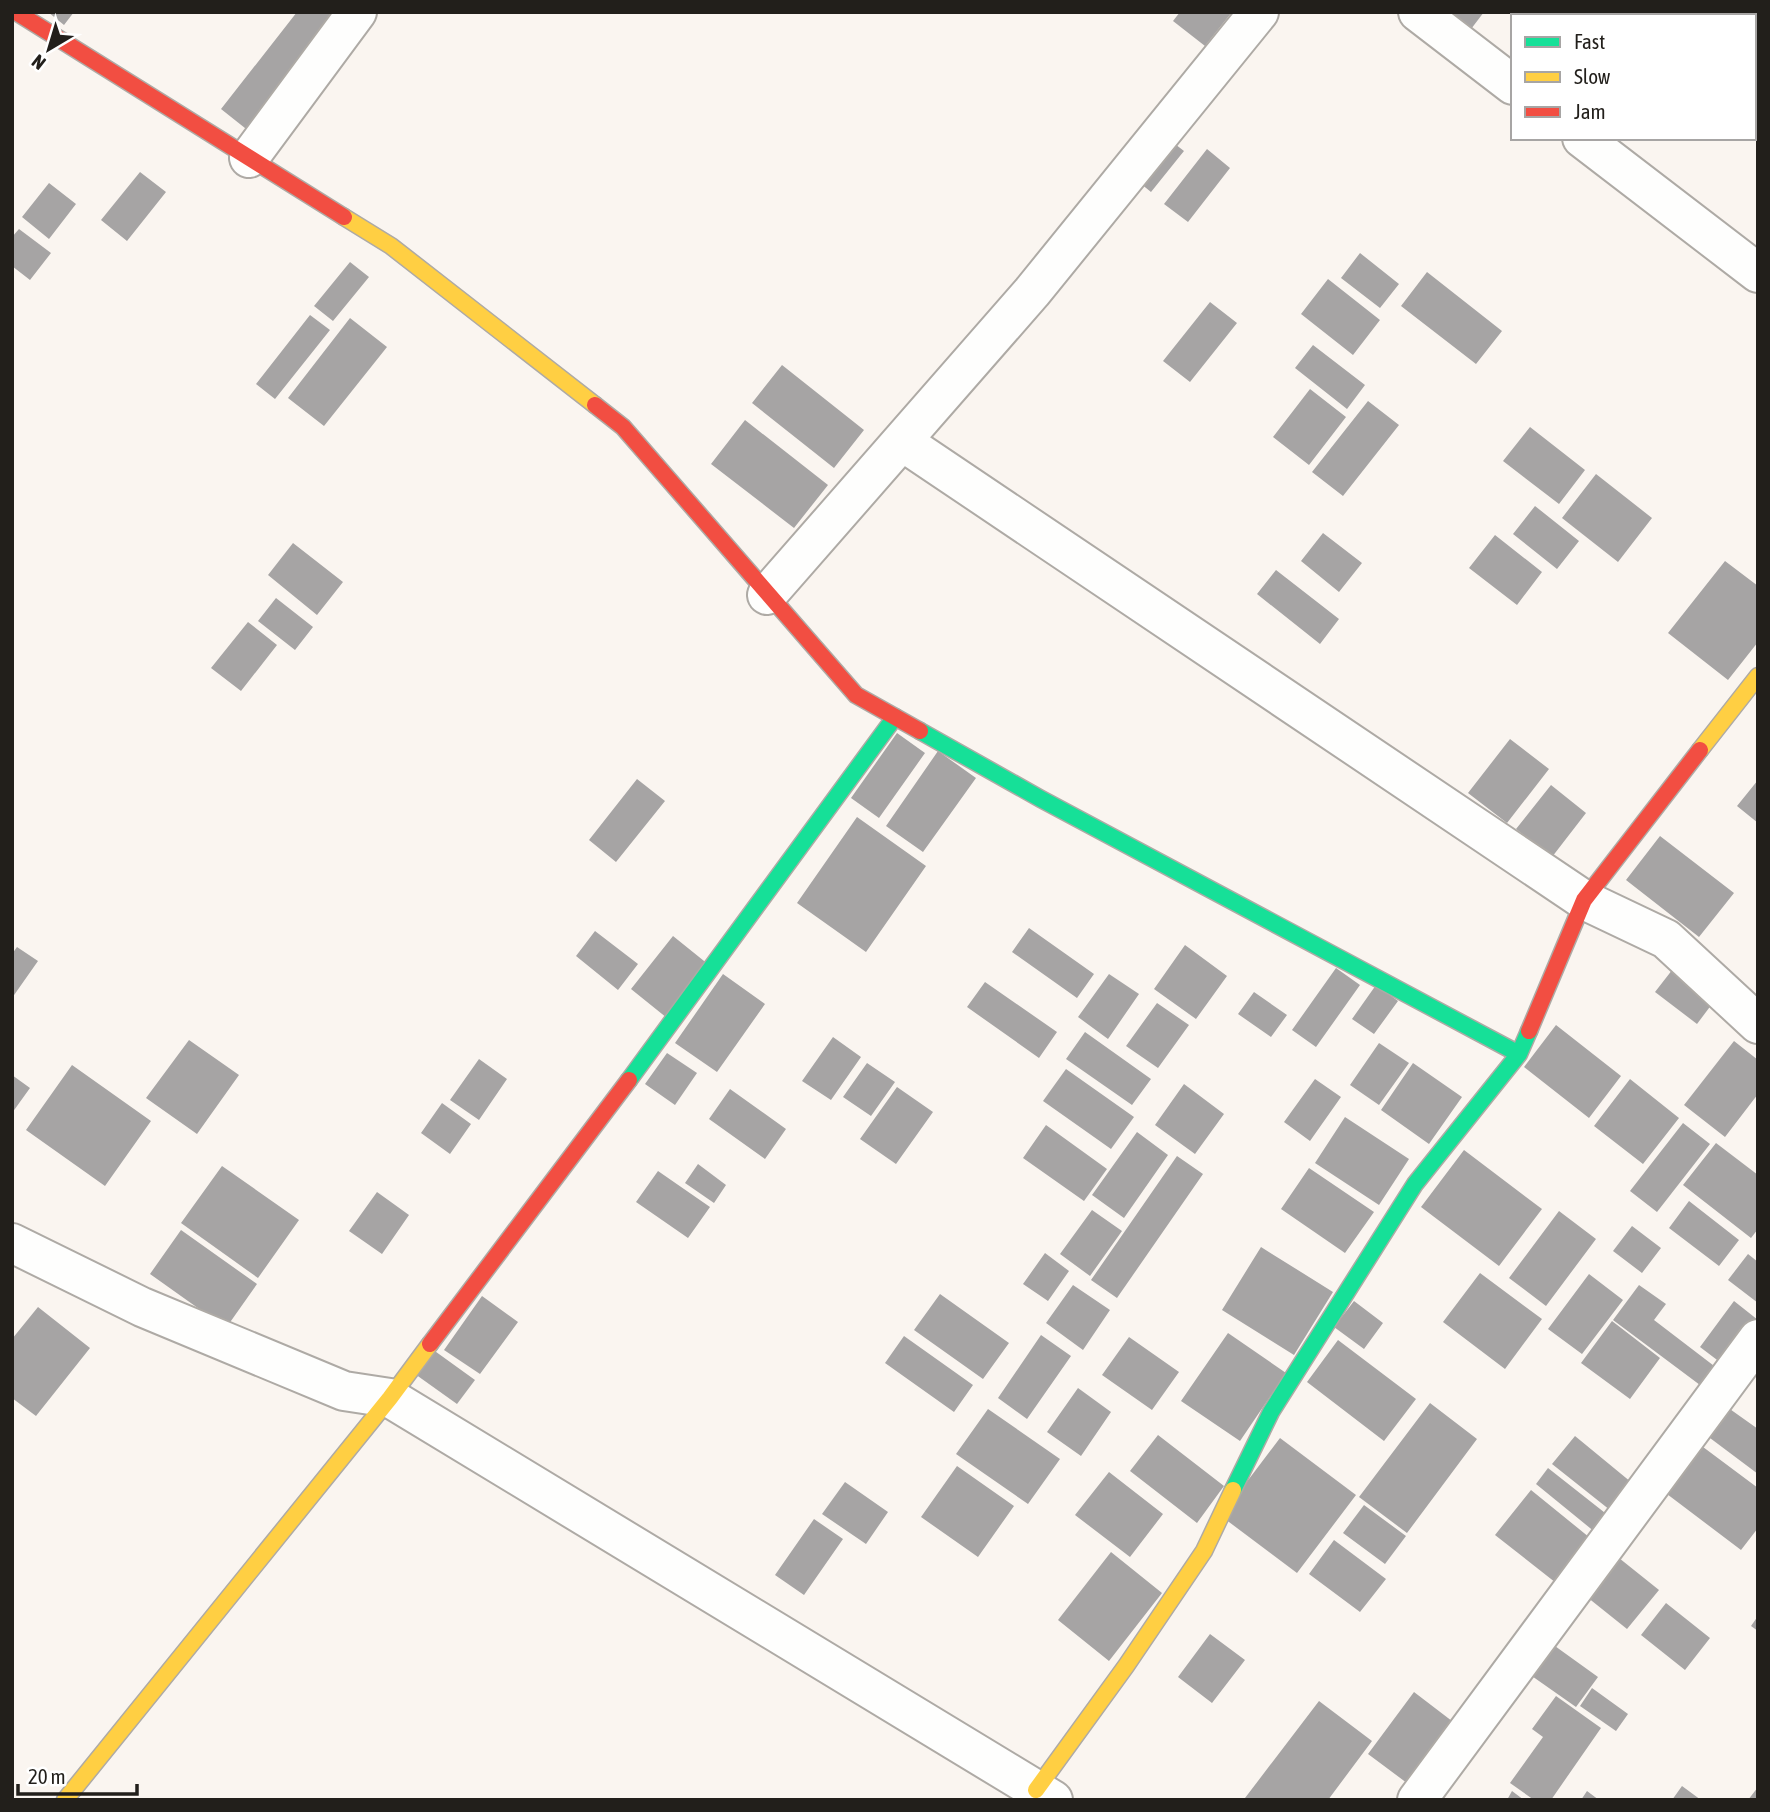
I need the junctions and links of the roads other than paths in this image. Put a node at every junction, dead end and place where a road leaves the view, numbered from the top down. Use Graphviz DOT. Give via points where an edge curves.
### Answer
graph roads {
  1 [pos="16,12"];
  2 [pos="357,12"];
  3 [pos="1259,12"];
  4 [pos="1418,12"];
  5 [pos="1511,83"];
  6 [pos="1585,140"];
  7 [pos="249,158"];
  8 [pos="1758,273"];
  9 [pos="903,442"];
  10 [pos="766,595"];
  11 [pos="1758,676"];
  12 [pos="895,717"];
  13 [pos="1584,900"];
  14 [pos="1758,1024"];
  15 [pos="1519,1054"];
  16 [pos="12,1243"];
  17 [pos="1758,1339"];
  18 [pos="390,1398"];
  19 [pos="1045,1795"];
  20 [pos="65,1800"];
  21 [pos="1417,1800"];
  1 -- 7 [label="street"];
  2 -- 7 [label="street"];
  3 -- 9 [label="street" via="1032,292"];
  4 -- 5 [label="street"];
  6 -- 8 [label="street"];
  7 -- 10 [label="street" via="391,246 623,427"];
  9 -- 10 [label="street"];
  9 -- 13 [label="street"];
  10 -- 12 [label="street" via="856,695"];
  11 -- 13 [label="street"];
  12 -- 15 [label="street"];
  12 -- 18 [label="street"];
  13 -- 14 [label="street" via="1666,939"];
  13 -- 15 [label="street"];
  15 -- 19 [label="street" via="1415,1184 1271,1412 1204,1551"];
  16 -- 18 [label="street" via="142,1307 344,1391"];
  17 -- 21 [label="street"];
  18 -- 19 [label="street"];
  18 -- 20 [label="street"];
}
